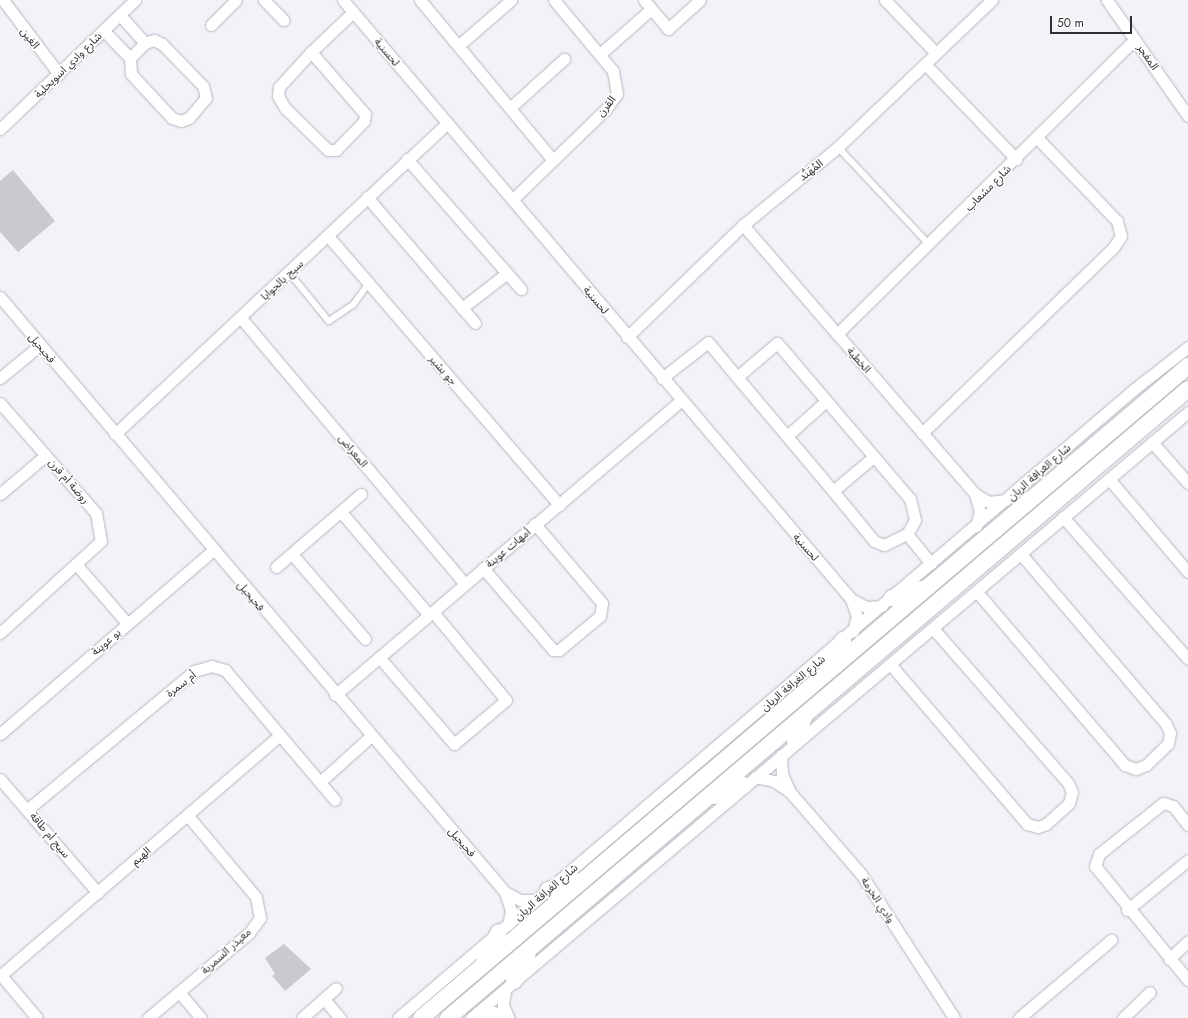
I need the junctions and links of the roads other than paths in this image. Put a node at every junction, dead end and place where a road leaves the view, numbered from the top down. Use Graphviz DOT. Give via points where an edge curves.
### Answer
graph roads {
  1 [pos="3,0"];
  2 [pos="135,0"];
  3 [pos="236,0"];
  4 [pos="264,0"];
  5 [pos="343,0"];
  6 [pos="420,0"];
  7 [pos="511,0"];
  8 [pos="554,0"];
  9 [pos="700,0"];
  10 [pos="885,0"];
  11 [pos="992,0"];
  12 [pos="1107,0"];
  13 [pos="648,4"];
  14 [pos="353,12"];
  15 [pos="120,15"];
  16 [pos="283,20"];
  17 [pos="211,25"];
  18 [pos="104,31"];
  19 [pos="1136,39"];
  20 [pos="145,43"];
  21 [pos="458,45"];
  22 [pos="310,52"];
  23 [pos="936,53"];
  24 [pos="600,54"];
  25 [pos="130,58"];
  26 [pos="564,59"];
  27 [pos="925,64"];
  28 [pos="59,74"];
  29 [pos="511,107"];
  30 [pos="1188,116"];
  31 [pos="446,123"];
  32 [pos="0,129"];
  33 [pos="1037,138"];
  34 [pos="838,147"];
  35 [pos="407,159"];
  36 [pos="1016,159"];
  37 [pos="553,160"];
  38 [pos="367,197"];
  39 [pos="513,200"];
  40 [pos="743,225"];
  41 [pos="328,236"];
  42 [pos="930,245"];
  43 [pos="289,272"];
  44 [pos="507,273"];
  45 [pos="369,283"];
  46 [pos="521,289"];
  47 [pos="0,297"];
  48 [pos="462,308"];
  49 [pos="241,318"];
  50 [pos="475,323"];
  51 [pos="837,334"];
  52 [pos="627,337"];
  53 [pos="40,345"];
  54 [pos="1188,347"];
  55 [pos="1188,366"];
  56 [pos="737,377"];
  57 [pos="0,378"];
  58 [pos="662,378"];
  59 [pos="1188,389"];
  60 [pos="681,401"];
  61 [pos="826,401"];
  62 [pos="0,403"];
  63 [pos="1188,412"];
  64 [pos="922,433"];
  65 [pos="115,434"];
  66 [pos="786,436"];
  67 [pos="1152,442"];
  68 [pos="46,455"];
  69 [pos="872,458"];
  70 [pos="1109,479"];
  71 [pos="1188,483"];
  72 [pos="833,491"];
  73 [pos="0,494"];
  74 [pos="361,494"];
  75 [pos="975,494"];
  76 [pos="1007,500"];
  77 [pos="559,505"];
  78 [pos="341,512"];
  79 [pos="1064,517"];
  80 [pos="535,524"];
  81 [pos="976,527"];
  82 [pos="907,534"];
  83 [pos="212,551"];
  84 [pos="292,554"];
  85 [pos="1021,554"];
  86 [pos="76,564"];
  87 [pos="931,564"];
  88 [pos="276,567"];
  89 [pos="483,568"];
  90 [pos="1188,572"];
  91 [pos="465,584"];
  92 [pos="931,586"];
  93 [pos="977,592"];
  94 [pos="851,599"];
  95 [pos="887,602"];
  96 [pos="431,613"];
  97 [pos="127,623"];
  98 [pos="933,628"];
  99 [pos="0,633"];
  100 [pos="848,636"];
  101 [pos="365,639"];
  102 [pos="379,657"];
  103 [pos="1188,659"];
  104 [pos="890,664"];
  105 [pos="824,676"];
  106 [pos="335,695"];
  107 [pos="806,713"];
  108 [pos="0,734"];
  109 [pos="279,736"];
  110 [pos="370,737"];
  111 [pos="795,742"];
  112 [pos="781,755"];
  113 [pos="0,778"];
  114 [pos="750,781"];
  115 [pos="320,782"];
  116 [pos="790,792"];
  117 [pos="705,799"];
  118 [pos="335,800"];
  119 [pos="28,809"];
  120 [pos="188,816"];
  121 [pos="1188,825"];
  122 [pos="1188,860"];
  123 [pos="585,878"];
  124 [pos="505,892"];
  125 [pos="98,893"];
  126 [pos="542,895"];
  127 [pos="1127,910"];
  128 [pos="503,928"];
  129 [pos="1111,940"];
  130 [pos="1188,941"];
  131 [pos="532,946"];
  132 [pos="1169,959"];
  133 [pos="482,966"];
  134 [pos="0,974"];
  135 [pos="1188,980"];
  136 [pos="509,985"];
  137 [pos="336,988"];
  138 [pos="179,992"];
  139 [pos="1150,992"];
  140 [pos="324,999"];
  141 [pos="474,1016"];
  142 [pos="508,1017"];
  143 [pos="37,1018"];
  144 [pos="148,1018"];
  145 [pos="201,1018"];
  146 [pos="302,1018"];
  147 [pos="340,1018"];
  148 [pos="398,1018"];
  149 [pos="420,1018"];
  150 [pos="448,1018"];
  151 [pos="954,1018"];
  152 [pos="1019,1018"];
  153 [pos="1123,1018"];
  1 -- 28 [label="street, الغين"];
  2 -- 15 [label="street, شارع وادي اسويحلية"];
  3 -- 17 [label="street"];
  4 -- 16 [label="street"];
  5 -- 14 [label="street, لحسنية"];
  6 -- 21 [label="street"];
  7 -- 21 [label="street"];
  8 -- 24 [label="street, القرن"];
  9 -- 13 [label="street" via="668,29"];
  10 -- 23 [label="street"];
  11 -- 23 [label="street, المُهَنَّد"];
  12 -- 19 [label="street, المفجر"];
  13 -- 24 [label="street"];
  14 -- 22 [label="street"];
  14 -- 31 [label="street, لحسنية"];
  15 -- 18 [label="street, شارع وادي اسويحلية"];
  15 -- 20 [label="street"];
  18 -- 25 [label="street"];
  18 -- 28 [label="street, شارع وادي اسويحلية"];
  19 -- 30 [label="street, المفجر"];
  19 -- 33 [label="street, شارع مشعاب"];
  20 -- 25 [label="street"];
  20 -- 25 [label="street" via="154,40 162,44 203,86 206,98 189,118 181,121 172,118 131,74"];
  21 -- 29 [label="street"];
  22 -- 22 [label="street" via="279,87 278,96 285,108 328,150 336,150 364,121 365,114"];
  23 -- 27 [label="street, المُهَنَّد"];
  24 -- 37 [label="street, القرن" via="617,78 617,94"];
  26 -- 29 [label="street"];
  27 -- 34 [label="street, المُهَنَّد"];
  27 -- 36 [label="street"];
  28 -- 32 [label="street, شارع وادي اسويحلية"];
  29 -- 37 [label="street"];
  31 -- 35 [label="street, سيج بالحوايا"];
  31 -- 39 [label="street, لحسنية"];
  33 -- 36 [label="street, شارع مشعاب"];
  33 -- 64 [label="street" via="1117,221 1120,236 1113,248"];
  34 -- 40 [label="street, المُهَنَّد"];
  34 -- 42 [label="lane"];
  35 -- 38 [label="street, سيج بالحوايا"];
  35 -- 44 [label="street"];
  36 -- 42 [label="street, شارع مشعاب"];
  37 -- 39 [label="street, القرن"];
  38 -- 41 [label="street, سيج بالحوايا"];
  38 -- 48 [label="street"];
  39 -- 52 [label="street, لحسنية"];
  40 -- 51 [label="street, الخطية"];
  40 -- 52 [label="street, المُهَنَّد"];
  41 -- 43 [label="street, سيج بالحوايا"];
  41 -- 45 [label="street, جو بشير"];
  42 -- 51 [label="street, شارع مشعاب"];
  43 -- 45 [label="lane" via="329,321 353,306"];
  43 -- 49 [label="street, سيج بالحوايا"];
  44 -- 46 [label="street"];
  44 -- 48 [label="street"];
  45 -- 77 [label="street, جو بشير"];
  47 -- 53 [label="street, فحيحيل"];
  48 -- 50 [label="street"];
  49 -- 65 [label="street, سيج بالحوايا"];
  49 -- 91 [label="street, المعراض"];
  51 -- 64 [label="street, الخطية"];
  52 -- 58 [label="street, لحسنية"];
  53 -- 57 [label="street"];
  53 -- 65 [label="street, فحيحيل"];
  54 -- 76 [label="street, شارع الغرافة الريان" via="1133,390"];
  55 -- 92 [label="main road, شارع الغرافة الريان"];
  56 -- 58 [label="street" via="707,341"];
  56 -- 61 [label="street" via="777,343"];
  56 -- 66 [label="street"];
  58 -- 60 [label="street, لحسنية"];
  59 -- 107 [label="main road"];
  60 -- 77 [label="street, أمهات عوينة"];
  60 -- 94 [label="street, لحسنية"];
  61 -- 66 [label="street"];
  61 -- 69 [label="street"];
  62 -- 68 [label="street, روضة أم قرن"];
  63 -- 67 [label="street"];
  64 -- 75 [label="street, الخطية"];
  65 -- 83 [label="street, فحيحيل"];
  66 -- 72 [label="street"];
  67 -- 70 [label="street"];
  67 -- 71 [label="street"];
  68 -- 73 [label="street"];
  68 -- 86 [label="street, روضة أم قرن" via="96,513 101,541"];
  69 -- 72 [label="street"];
  69 -- 82 [label="street" via="914,507 915,520"];
  70 -- 79 [label="street"];
  70 -- 90 [label="street"];
  72 -- 82 [label="street" via="874,541 884,545"];
  74 -- 78 [label="street"];
  75 -- 76 [label="street, الخطية" via="989,502"];
  75 -- 81 [label="street, الخطية" via="980,511"];
  76 -- 81 [label="street, شارع الغرافة الريان"];
  77 -- 80 [label="street, أمهات عوينة"];
  78 -- 84 [label="street"];
  78 -- 96 [label="street"];
  79 -- 85 [label="street"];
  79 -- 103 [label="street"];
  80 -- 89 [label="street, أمهات عوينة"];
  80 -- 89 [label="street" via="602,603 600,616 559,650 553,650"];
  81 -- 87 [label="street, شارع الغرافة الريان"];
  82 -- 87 [label="street"];
  83 -- 97 [label="street, بو عوينة"];
  83 -- 106 [label="street, فحيحيل"];
  84 -- 88 [label="street"];
  84 -- 101 [label="street"];
  85 -- 93 [label="street"];
  85 -- 93 [label="street" via="1166,724 1170,733 1168,744 1146,764 1136,769 1125,765"];
  86 -- 97 [label="street"];
  86 -- 99 [label="street, روضة أم قرن"];
  87 -- 95 [label="street, شارع الغرافة الريان"];
  89 -- 91 [label="street, أمهات عوينة"];
  91 -- 96 [label="street, أمهات عوينة"];
  92 -- 95 [label="main road"];
  92 -- 105 [label="main road, شارع الغرافة الريان"];
  93 -- 98 [label="street"];
  94 -- 95 [label="street, لحسنية" via="866,607"];
  94 -- 100 [label="street, لحسنية" via="856,616"];
  95 -- 100 [label="street, شارع الغرافة الريان"];
  96 -- 102 [label="street, أمهات عوينة"];
  96 -- 102 [label="street" via="506,700 454,744"];
  97 -- 108 [label="street, بو عوينة"];
  98 -- 104 [label="street"];
  98 -- 104 [label="street" via="1068,783 1072,792 1069,803 1046,824 1038,827 1027,824"];
  100 -- 105 [label="main road"];
  100 -- 126 [label="street, شارع الغرافة الريان"];
  102 -- 106 [label="street, أمهات عوينة"];
  104 -- 111 [label="street"];
  105 -- 123 [label="main road, شارع الغرافة الريان"];
  106 -- 110 [label="street, فحيحيل"];
  107 -- 111 [label="main road"];
  107 -- 117 [label="main road"];
  109 -- 115 [label="street, أم سمرة"];
  109 -- 119 [label="street, أم سمرة" via="226,670 211,666 194,671"];
  109 -- 120 [label="street, الهيم"];
  110 -- 115 [label="street"];
  110 -- 124 [label="street, فحيحيل"];
  111 -- 112 [label="street"];
  112 -- 114 [label="street"];
  112 -- 116 [label="street, وادي الخرمة" via="782,774"];
  113 -- 119 [label="street, سيج أم طاقة"];
  114 -- 116 [label="street, وادي الخرمة" via="774,781"];
  114 -- 117 [label="main road"];
  114 -- 136 [label="street"];
  115 -- 118 [label="street, أم سمرة"];
  116 -- 151 [label="street, وادي الخرمة" via="861,874"];
  117 -- 131 [label="main road"];
  119 -- 125 [label="street, سيج أم طاقة"];
  120 -- 125 [label="street, الهيم"];
  120 -- 138 [label="street, معيذر السمرية" via="256,897 260,918 249,933"];
  121 -- 127 [label="street" via="1173,806 1163,803 1095,860 1097,871"];
  122 -- 127 [label="street"];
  123 -- 126 [label="main road"];
  123 -- 133 [label="main road, شارع الغرافة الريان"];
  124 -- 126 [label="street, فحيحيل" via="520,900"];
  124 -- 128 [label="street, فحيحيل" via="511,912"];
  125 -- 134 [label="street, الهيم"];
  126 -- 128 [label="street, شارع الغرافة الريان"];
  127 -- 132 [label="street"];
  128 -- 133 [label="main road"];
  128 -- 148 [label="street, شارع الغرافة الريان"];
  129 -- 152 [label="street"];
  130 -- 132 [label="street"];
  131 -- 136 [label="main road"];
  131 -- 150 [label="main road"];
  132 -- 135 [label="street"];
  133 -- 149 [label="main road, شارع الغرافة الريان"];
  134 -- 143 [label="street"];
  136 -- 141 [label="street"];
  136 -- 142 [label="street" via="503,1005"];
  137 -- 140 [label="street"];
  138 -- 144 [label="street, معيذر السمرية"];
  138 -- 145 [label="street"];
  139 -- 153 [label="street"];
  140 -- 146 [label="street"];
  140 -- 147 [label="street"];
  141 -- 142 [label="street" via="494,1012"];
}
